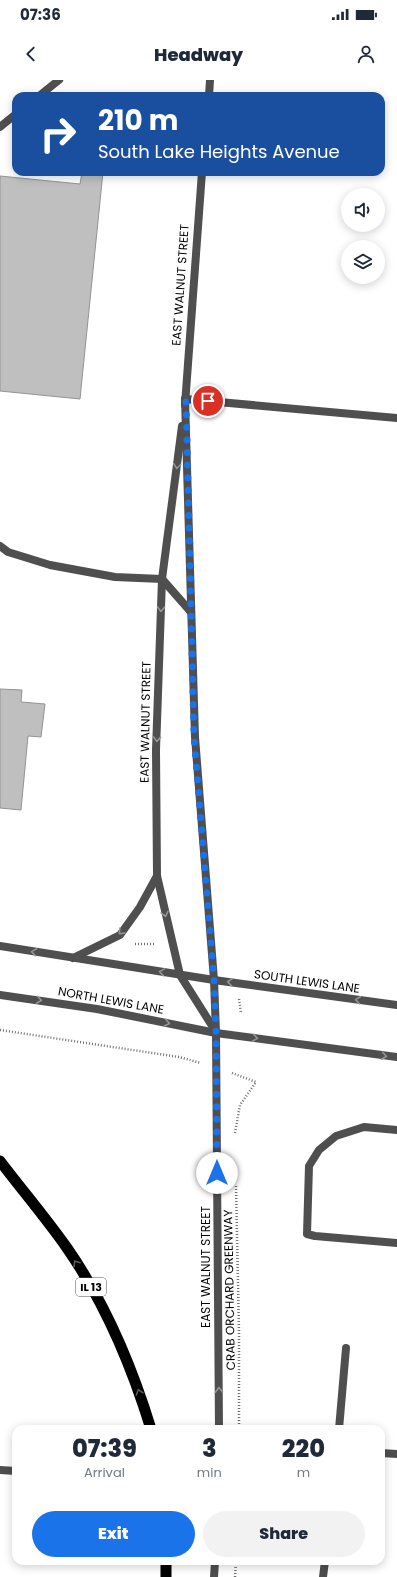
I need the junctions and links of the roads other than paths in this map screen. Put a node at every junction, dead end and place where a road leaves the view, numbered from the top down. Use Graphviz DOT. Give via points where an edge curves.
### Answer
graph roads {
  1 [pos="59,80"];
  2 [pos="210,80"];
  3 [pos="44,92"];
  4 [pos="209,92"];
  5 [pos="12,117"];
  6 [pos="0,127"];
  7 [pos="202,176"];
  8 [pos="186,399"];
  9 [pos="397,418"];
  10 [pos="0,546"];
  11 [pos="162,579"];
  12 [pos="191,612"];
  13 [pos="157,876"];
  14 [pos="0,946"];
  15 [pos="73,958"];
  16 [pos="180,975"];
  17 [pos="214,980"];
  18 [pos="0,995"];
  19 [pos="397,1005"];
  20 [pos="216,1033"];
  21 [pos="397,1057"];
  22 [pos="397,1130"];
  23 [pos="0,1161"];
  24 [pos="397,1243"];
  25 [pos="346,1348"];
  26 [pos="150,1425"];
  27 [pos="219,1425"];
  28 [pos="339,1425"];
  29 [pos="385,1453"];
  30 [pos="397,1454"];
  31 [pos="0,1470"];
  32 [pos="12,1472"];
  33 [pos="166,1565"];
  34 [pos="215,1565"];
  35 [pos="324,1565"];
  36 [pos="166,1577"];
  37 [pos="214,1577"];
  38 [pos="324,1577"];
  1 -- 3 [label="street"];
  2 -- 4 [label="street"];
  5 -- 6 [label="street"];
  7 -- 8 [label="street, EAST WALNUT STREET"];
  8 -- 9 [label="street"];
  8 -- 11 [label="street, EAST WALNUT STREET, one-way"];
  8 -- 12 [label="street, EAST WALNUT STREET"];
  10 -- 11 [label="street" via="8,552 50,565 115,577"];
  11 -- 12 [label="street"];
  11 -- 13 [label="street, EAST WALNUT STREET, one-way" via="156,750"];
  12 -- 17 [label="street, EAST WALNUT STREET" via="194,737"];
  13 -- 15 [label="street, one-way" via="140,907 120,935"];
  13 -- 16 [label="street, EAST WALNUT STREET, one-way"];
  15 -- 14 [label="street, one-way"];
  16 -- 15 [label="street, one-way"];
  16 -- 17 [label="street"];
  16 -- 20 [label="street, EAST WALNUT STREET"];
  19 -- 17 [label="street, SOUTH LEWIS LANE, one-way"];
  17 -- 20 [label="street, EAST WALNUT STREET"];
  18 -- 20 [label="street, NORTH LEWIS LANE, one-way" via="97,1008"];
  20 -- 21 [label="street, one-way"];
  27 -- 20 [label="street, EAST WALNUT STREET, one-way"];
  22 -- 24 [label="street" via="364,1127 336,1136 319,1150 309,1166 307,1234"];
  26 -- 23 [label="highway, IL 13, one-way" via="139,1390 98,1298 67,1248"];
  25 -- 28 [label="street"];
  29 -- 30 [label="street"];
  31 -- 32 [label="street"];
  33 -- 36 [label="highway"];
  34 -- 37 [label="street"];
  35 -- 38 [label="street"];
}
